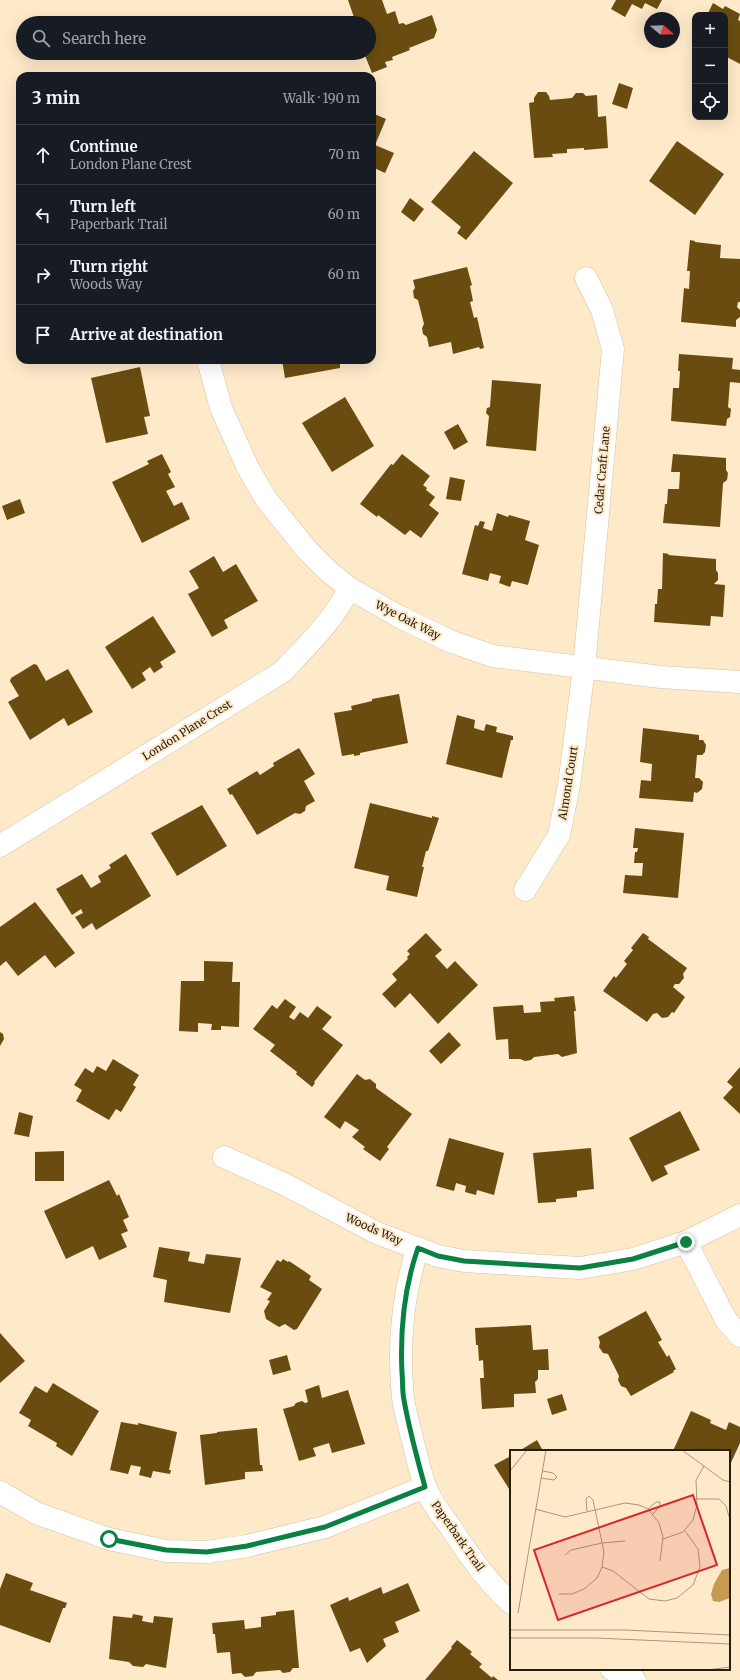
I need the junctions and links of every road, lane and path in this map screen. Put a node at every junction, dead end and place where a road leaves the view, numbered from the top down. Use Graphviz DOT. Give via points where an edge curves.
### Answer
graph roads {
  1 [pos="586,278"];
  2 [pos="209,364"];
  3 [pos="349,588"];
  4 [pos="584,668"];
  5 [pos="740,682"];
  6 [pos="0,846"];
  7 [pos="525,890"];
  8 [pos="224,1157"];
  9 [pos="740,1215"];
  10 [pos="686,1242"];
  11 [pos="418,1248"];
  12 [pos="740,1336"];
  13 [pos="425,1487"];
  14 [pos="0,1492"];
  15 [pos="510,1602"];
  16 [pos="613,1670"];
  17 [pos="635,1680"];
  1 -- 4 [label="street, Cedar Craft Lane" via="602,310 613,349"];
  2 -- 3 [label="street, Wye Oak Way" via="220,408 248,468 266,499 307,550"];
  3 -- 4 [label="street, Wye Oak Way" via="398,616 452,642 493,656"];
  3 -- 6 [label="street, London Plane Crest" via="314,639 282,672"];
  4 -- 5 [label="street, Wye Oak Way" via="661,677"];
  4 -- 7 [label="street, Almond Court" via="569,785 559,835"];
  8 -- 11 [label="street, Woods Way" via="284,1184 377,1233"];
  9 -- 10 [label="street, Woods Way"];
  10 -- 11 [label="street, Woods Way" via="633,1259 580,1268 464,1261 438,1256"];
  10 -- 12 [label="street" via="726,1320"];
  11 -- 13 [label="street, Paperbark Trail" via="411,1268 401,1352 403,1399"];
  13 -- 14 [label="street" via="325,1527 247,1546 207,1552 166,1550 109,1539 36,1512"];
  13 -- 15 [label="street, Paperbark Trail" via="467,1552"];
  16 -- 17 [label="street"];
}
